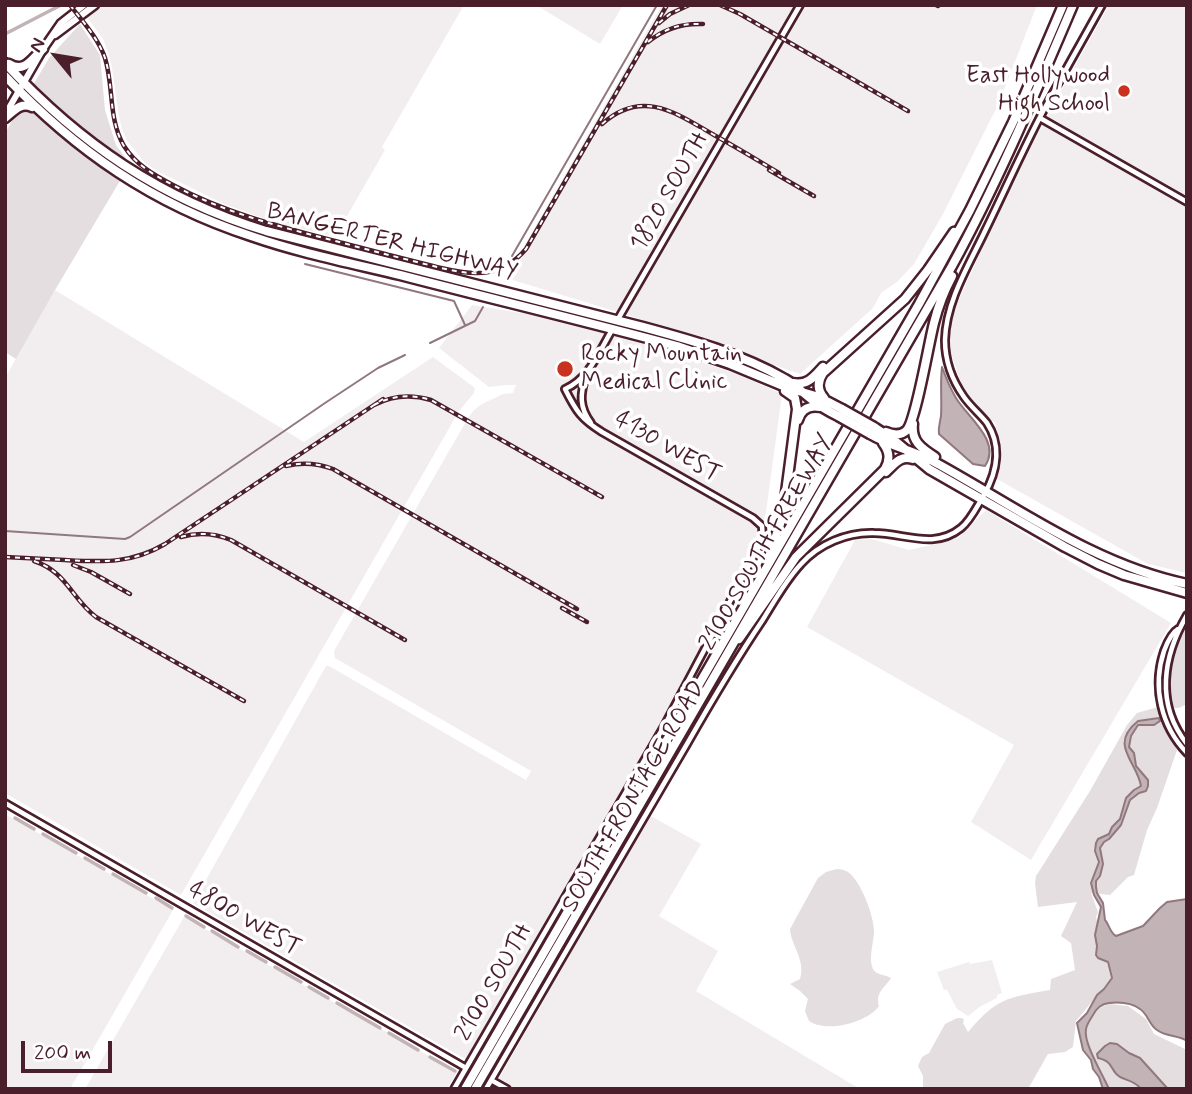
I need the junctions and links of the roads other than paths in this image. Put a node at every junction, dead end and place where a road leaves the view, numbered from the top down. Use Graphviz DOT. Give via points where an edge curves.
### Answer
graph roads {
  1 [pos="84,5"];
  2 [pos="94,5"];
  3 [pos="800,5"];
  4 [pos="1062,5"];
  5 [pos="1073,5"];
  6 [pos="1102,5"];
  7 [pos="54,36"];
  8 [pos="43,50"];
  9 [pos="5,62"];
  10 [pos="5,76"];
  11 [pos="21,87"];
  12 [pos="38,110"];
  13 [pos="5,117"];
  14 [pos="1040,118"];
  15 [pos="1187,202"];
  16 [pos="970,210"];
  17 [pos="973,228"];
  18 [pos="615,325"];
  19 [pos="856,342"];
  20 [pos="587,373"];
  21 [pos="768,380"];
  22 [pos="789,381"];
  23 [pos="565,390"];
  24 [pos="919,390"];
  25 [pos="804,393"];
  26 [pos="825,404"];
  27 [pos="597,429"];
  28 [pos="872,431"];
  29 [pos="881,441"];
  30 [pos="793,444"];
  31 [pos="904,449"];
  32 [pos="917,460"];
  33 [pos="975,484"];
  34 [pos="986,491"];
  35 [pos="981,499"];
  36 [pos="845,509"];
  37 [pos="762,526"];
  38 [pos="1187,584"];
  39 [pos="1187,593"];
  40 [pos="1187,615"];
  41 [pos="1178,629"];
  42 [pos="728,652"];
  43 [pos="715,660"];
  44 [pos="1187,744"];
  45 [pos="1187,753"];
  46 [pos="5,803"];
  47 [pos="466,1068"];
  48 [pos="491,1080"];
  49 [pos="454,1089"];
  50 [pos="465,1089"];
  51 [pos="475,1089"];
  52 [pos="486,1089"];
  53 [pos="507,1089"];
  1 -- 7 [label="main road" via="61,23"];
  2 -- 7 [label="main road"];
  3 -- 18 [label="street, 1820 SOUTH"];
  4 -- 16 [label="highway, 2100 SOUTH FREEWAY"];
  5 -- 17 [label="highway, 2100 SOUTH FREEWAY"];
  6 -- 14 [label="street, SOUTH FRONTAGE ROAD"];
  7 -- 8 [label="main road"];
  8 -- 9 [label="highway" via="22,68"];
  8 -- 11 [label="main road"];
  9 -- 11 [label="highway, BANGERTER HIGHWAY"];
  10 -- 11 [label="highway, BANGERTER HIGHWAY"];
  11 -- 12 [label="highway, BANGERTER HIGHWAY"];
  11 -- 13 [label="main road"];
  11 -- 18 [label="highway, BANGERTER HIGHWAY" via="110,157 166,191 224,217"];
  12 -- 13 [label="highway" via="22,105"];
  12 -- 18 [label="highway, BANGERTER HIGHWAY" via="119,174 223,226 276,244"];
  14 -- 15 [label="street"];
  14 -- 34 [label="street, SOUTH FRONTAGE ROAD" via="948,317 945,346 952,375 986,422 995,445 997,463"];
  16 -- 19 [label="highway" via="912,291"];
  16 -- 43 [label="highway, 2100 SOUTH FREEWAY"];
  17 -- 24 [label="highway" via="939,304"];
  17 -- 42 [label="highway, 2100 SOUTH FREEWAY"];
  18 -- 20 [label="street, 1820 SOUTH"];
  18 -- 21 [label="highway, BANGERTER HIGHWAY"];
  18 -- 22 [label="highway, BANGERTER HIGHWAY" via="668,334"];
  19 -- 22 [label="highway" via="807,382"];
  19 -- 26 [label="highway" via="820,378"];
  20 -- 23 [label="street, 1820 SOUTH"];
  20 -- 27 [label="street" via="581,400"];
  21 -- 25 [label="highway, BANGERTER HIGHWAY"];
  21 -- 30 [label="highway" via="796,400"];
  22 -- 25 [label="highway, BANGERTER HIGHWAY"];
  23 -- 27 [label="street, 4130 WEST" via="579,414"];
  24 -- 28 [label="highway" via="905,432"];
  24 -- 33 [label="highway" via="913,428 916,442"];
  25 -- 26 [label="highway, BANGERTER HIGHWAY"];
  26 -- 28 [label="highway, BANGERTER HIGHWAY, bridge"];
  26 -- 30 [label="highway" via="801,413"];
  27 -- 37 [label="street, 4130 WEST"];
  28 -- 29 [label="highway, BANGERTER HIGHWAY"];
  28 -- 31 [label="highway, BANGERTER HIGHWAY"];
  29 -- 31 [label="highway, BANGERTER HIGHWAY"];
  29 -- 36 [label="highway" via="889,454 887,467"];
  30 -- 43 [label="highway" via="778,535"];
  31 -- 32 [label="highway, BANGERTER HIGHWAY"];
  31 -- 33 [label="highway, BANGERTER HIGHWAY"];
  32 -- 35 [label="highway, BANGERTER HIGHWAY"];
  32 -- 36 [label="highway" via="898,460"];
  33 -- 34 [label="highway, BANGERTER HIGHWAY"];
  34 -- 35 [label="street, SOUTH FRONTAGE ROAD"];
  34 -- 38 [label="highway, BANGERTER HIGHWAY" via="1097,554"];
  35 -- 39 [label="highway, BANGERTER HIGHWAY" via="1098,564"];
  35 -- 48 [label="street, SOUTH FRONTAGE ROAD" via="967,522 946,536 919,540 859,534 822,547 800,565 721,686"];
  36 -- 42 [label="highway" via="796,557"];
  37 -- 47 [label="street, 2100 SOUTH" via="761,544 663,728"];
  40 -- 41 [label="street"];
  41 -- 44 [label="street" via="1165,689 1175,727"];
  41 -- 45 [label="street" via="1164,652 1159,690 1167,723"];
  42 -- 51 [label="highway, 2100 SOUTH FREEWAY"];
  43 -- 50 [label="highway, 2100 SOUTH FREEWAY"];
  46 -- 47 [label="street, 4800 WEST"];
  47 -- 49 [label="street, 2100 SOUTH"];
  48 -- 52 [label="street, SOUTH FRONTAGE ROAD"];
  48 -- 53 [label="street"];
}
